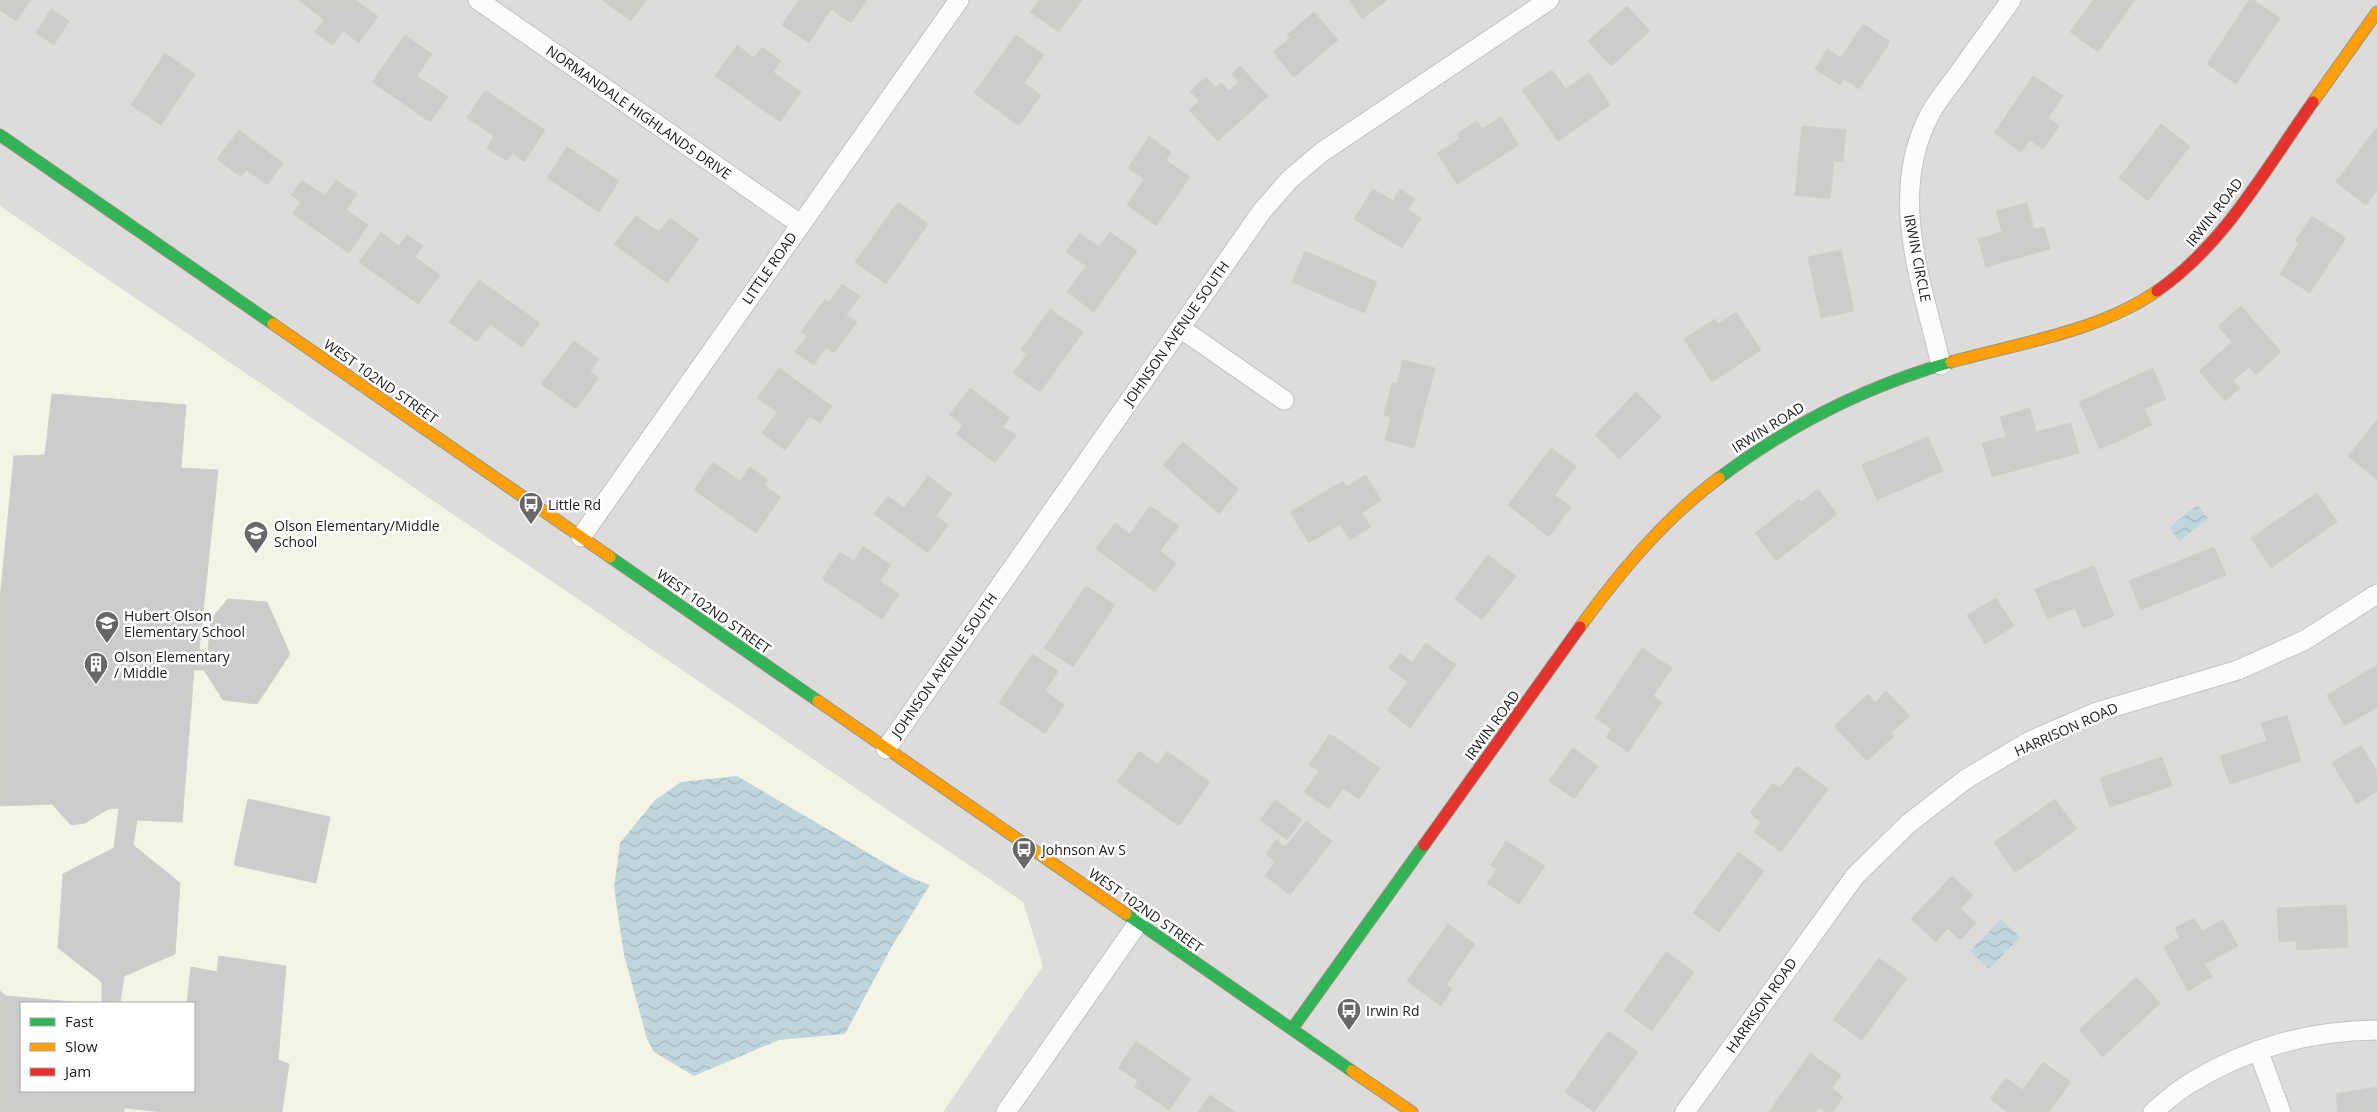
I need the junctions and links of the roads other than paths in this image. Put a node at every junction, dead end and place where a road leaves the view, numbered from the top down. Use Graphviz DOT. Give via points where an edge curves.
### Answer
graph roads {
  1 [pos="478,0"];
  2 [pos="959,0"];
  3 [pos="1549,0"];
  4 [pos="2011,0"];
  5 [pos="497,5"];
  6 [pos="2377,12"];
  7 [pos="0,135"];
  8 [pos="800,224"];
  9 [pos="1180,328"];
  10 [pos="1941,365"];
  11 [pos="1284,400"];
  12 [pos="581,537"];
  13 [pos="2377,594"];
  14 [pos="886,749"];
  15 [pos="1138,923"];
  16 [pos="1292,1029"];
  17 [pos="2377,1030"];
  18 [pos="2258,1050"];
  19 [pos="1006,1112"];
  20 [pos="1412,1112"];
  21 [pos="1685,1112"];
  22 [pos="2152,1112"];
  23 [pos="2281,1112"];
  1 -- 5 [label="street, NORMANDALE HIGHLANDS DRIVE"];
  2 -- 8 [label="street, LITTLE ROAD"];
  3 -- 9 [label="street, JOHNSON AVENUE SOUTH" via="1322,152 1290,180 1262,212"];
  4 -- 10 [label="street, IRWIN CIRCLE" via="1930,113 1916,145 1909,178 1908,212 1912,237"];
  5 -- 8 [label="street, NORMANDALE HIGHLANDS DRIVE"];
  6 -- 10 [label="street, IRWIN ROAD" via="2234,214 2198,257 2162,287 2104,318 2051,336"];
  7 -- 12 [label="street, WEST 102ND STREET"];
  8 -- 12 [label="street, LITTLE ROAD"];
  9 -- 11 [label="street"];
  9 -- 14 [label="street, JOHNSON AVENUE SOUTH"];
  10 -- 16 [label="street, IRWIN ROAD" via="1874,388 1809,417 1748,454 1692,499 1641,549 1596,606"];
  12 -- 14 [label="street, WEST 102ND STREET"];
  13 -- 21 [label="street, HARRISON ROAD" via="2304,640 2238,670 2097,712 2030,742 1959,784 1908,824 1855,876"];
  14 -- 15 [label="street, WEST 102ND STREET"];
  15 -- 16 [label="street, WEST 102ND STREET"];
  15 -- 19 [label="street"];
  16 -- 20 [label="street, WEST 102ND STREET"];
  17 -- 18 [label="street" via="2301,1036"];
  18 -- 22 [label="street" via="2243,1054 2190,1082"];
  18 -- 23 [label="street"];
}
